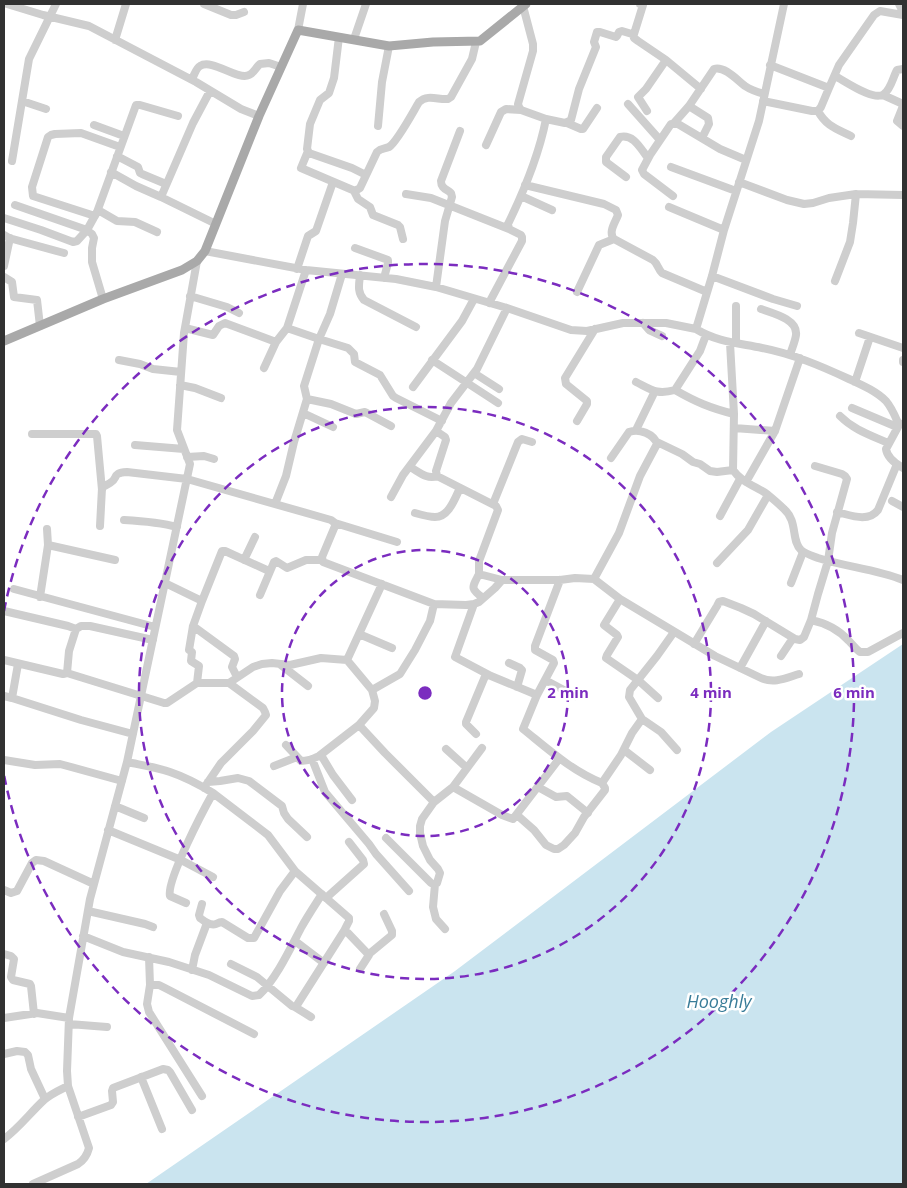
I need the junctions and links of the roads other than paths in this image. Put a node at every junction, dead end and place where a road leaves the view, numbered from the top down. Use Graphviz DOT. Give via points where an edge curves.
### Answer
graph roads {
  1 [pos="7,4"];
  2 [pos="56,4"];
  3 [pos="126,4"];
  4 [pos="204,4"];
  5 [pos="303,4"];
  6 [pos="366,4"];
  7 [pos="640,4"];
  8 [pos="784,4"];
  9 [pos="899,4"];
  10 [pos="524,5"];
  11 [pos="244,12"];
  12 [pos="903,13"];
  13 [pos="50,17"];
  14 [pos="298,30"];
  15 [pos="633,34"];
  16 [pos="339,37"];
  17 [pos="115,40"];
  18 [pos="354,40"];
  19 [pos="476,42"];
  20 [pos="389,46"];
  21 [pos="666,60"];
  22 [pos="770,65"];
  23 [pos="281,67"];
  24 [pos="903,69"];
  25 [pos="835,76"];
  26 [pos="192,79"];
  27 [pos="829,88"];
  28 [pos="701,89"];
  29 [pos="210,91"];
  30 [pos="882,95"];
  31 [pos="764,98"];
  32 [pos="22,102"];
  33 [pos="628,104"];
  34 [pos="903,105"];
  35 [pos="689,106"];
  36 [pos="597,108"];
  37 [pos="46,109"];
  38 [pos="521,110"];
  39 [pos="648,111"];
  40 [pos="818,111"];
  41 [pos="178,116"];
  42 [pos="259,116"];
  43 [pos="546,118"];
  44 [pos="567,122"];
  45 [pos="674,123"];
  46 [pos="94,125"];
  47 [pos="378,126"];
  48 [pos="903,126"];
  49 [pos="460,131"];
  50 [pos="124,136"];
  51 [pos="851,136"];
  52 [pos="702,138"];
  53 [pos="660,140"];
  54 [pos="486,146"];
  55 [pos="120,147"];
  56 [pos="308,151"];
  57 [pos="117,156"];
  58 [pos="648,158"];
  59 [pos="746,160"];
  60 [pos="12,161"];
  61 [pos="671,167"];
  62 [pos="111,172"];
  63 [pos="366,174"];
  64 [pos="626,177"];
  65 [pos="333,182"];
  66 [pos="740,182"];
  67 [pos="166,184"];
  68 [pos="525,185"];
  69 [pos="354,191"];
  70 [pos="736,191"];
  71 [pos="406,194"];
  72 [pos="856,194"];
  73 [pos="903,195"];
  74 [pos="521,196"];
  75 [pos="673,196"];
  76 [pos="161,197"];
  77 [pos="15,205"];
  78 [pos="450,205"];
  79 [pos="670,207"];
  80 [pos="552,210"];
  81 [pos="96,213"];
  82 [pos="4,218"];
  83 [pos="216,224"];
  84 [pos="509,229"];
  85 [pos="87,230"];
  86 [pos="724,230"];
  87 [pos="157,232"];
  88 [pos="7,237"];
  89 [pos="402,239"];
  90 [pos="614,239"];
  91 [pos="355,248"];
  92 [pos="205,251"];
  93 [pos="64,253"];
  94 [pos="197,260"];
  95 [pos="4,266"];
  96 [pos="298,269"];
  97 [pos="306,270"];
  98 [pos="342,274"];
  99 [pos="360,275"];
  100 [pos="712,276"];
  101 [pos="4,277"];
  102 [pos="384,278"];
  103 [pos="835,281"];
  104 [pos="436,287"];
  105 [pos="577,292"];
  106 [pos="707,292"];
  107 [pos="190,296"];
  108 [pos="474,298"];
  109 [pos="103,299"];
  110 [pos="489,303"];
  111 [pos="736,306"];
  112 [pos="797,306"];
  113 [pos="507,308"];
  114 [pos="760,309"];
  115 [pos="239,313"];
  116 [pos="643,323"];
  117 [pos="40,326"];
  118 [pos="416,327"];
  119 [pos="185,328"];
  120 [pos="287,328"];
  121 [pos="595,329"];
  122 [pos="696,329"];
  123 [pos="859,333"];
  124 [pos="706,335"];
  125 [pos="662,336"];
  126 [pos="870,337"];
  127 [pos="319,340"];
  128 [pos="4,341"];
  129 [pos="276,342"];
  130 [pos="733,343"];
  131 [pos="903,348"];
  132 [pos="790,354"];
  133 [pos="800,358"];
  134 [pos="119,360"];
  135 [pos="432,360"];
  136 [pos="264,368"];
  137 [pos="181,372"];
  138 [pos="474,373"];
  139 [pos="636,382"];
  140 [pos="855,382"];
  141 [pos="466,383"];
  142 [pos="180,385"];
  143 [pos="413,387"];
  144 [pos="499,389"];
  145 [pos="675,390"];
  146 [pos="655,391"];
  147 [pos="221,398"];
  148 [pos="307,399"];
  149 [pos="498,403"];
  150 [pos="852,408"];
  151 [pos="303,413"];
  152 [pos="734,414"];
  153 [pos="840,416"];
  154 [pos="442,421"];
  155 [pos="577,421"];
  156 [pos="900,425"];
  157 [pos="391,426"];
  158 [pos="333,427"];
  159 [pos="734,428"];
  160 [pos="636,430"];
  161 [pos="436,431"];
  162 [pos="775,431"];
  163 [pos="32,434"];
  164 [pos="532,442"];
  165 [pos="656,442"];
  166 [pos="888,443"];
  167 [pos="135,446"];
  168 [pos="186,453"];
  169 [pos="611,458"];
  170 [pos="214,459"];
  171 [pos="815,466"];
  172 [pos="900,466"];
  173 [pos="410,467"];
  174 [pos="733,470"];
  175 [pos="437,476"];
  176 [pos="187,479"];
  177 [pos="743,480"];
  178 [pos="460,488"];
  179 [pos="102,490"];
  180 [pos="768,495"];
  181 [pos="391,497"];
  182 [pos="892,501"];
  183 [pos="275,504"];
  184 [pos="493,504"];
  185 [pos="903,506"];
  186 [pos="836,512"];
  187 [pos="415,513"];
  188 [pos="720,516"];
  189 [pos="124,520"];
  190 [pos="335,523"];
  191 [pos="100,526"];
  192 [pos="176,528"];
  193 [pos="47,529"];
  194 [pos="255,537"];
  195 [pos="397,542"];
  196 [pos="48,545"];
  197 [pos="804,552"];
  198 [pos="115,560"];
  199 [pos="244,560"];
  200 [pos="322,560"];
  201 [pos="828,561"];
  202 [pos="718,563"];
  203 [pos="269,571"];
  204 [pos="480,574"];
  205 [pos="594,579"];
  206 [pos="502,580"];
  207 [pos="560,580"];
  208 [pos="903,580"];
  209 [pos="165,583"];
  210 [pos="791,583"];
  211 [pos="382,584"];
  212 [pos="14,590"];
  213 [pos="260,595"];
  214 [pos="40,597"];
  215 [pos="483,598"];
  216 [pos="620,599"];
  217 [pos="202,600"];
  218 [pos="434,604"];
  219 [pos="474,604"];
  220 [pos="4,612"];
  221 [pos="811,620"];
  222 [pos="766,621"];
  223 [pos="193,626"];
  224 [pos="155,627"];
  225 [pos="76,629"];
  226 [pos="674,632"];
  227 [pos="903,633"];
  228 [pos="359,634"];
  229 [pos="793,638"];
  230 [pos="152,640"];
  231 [pos="694,644"];
  232 [pos="392,648"];
  233 [pos="780,656"];
  234 [pos="4,660"];
  235 [pos="347,660"];
  236 [pos="509,663"];
  237 [pos="18,664"];
  238 [pos="281,665"];
  239 [pos="740,668"];
  240 [pos="67,673"];
  241 [pos="486,674"];
  242 [pos="799,674"];
  243 [pos="237,677"];
  244 [pos="545,680"];
  245 [pos="638,680"];
  246 [pos="197,683"];
  247 [pos="229,683"];
  248 [pos="308,686"];
  249 [pos="518,687"];
  250 [pos="372,690"];
  251 [pos="537,695"];
  252 [pos="141,696"];
  253 [pos="575,696"];
  254 [pos="8,697"];
  255 [pos="658,698"];
  256 [pos="642,719"];
  257 [pos="359,724"];
  258 [pos="132,734"];
  259 [pos="476,734"];
  260 [pos="286,745"];
  261 [pos="482,748"];
  262 [pos="446,750"];
  263 [pos="624,750"];
  264 [pos="678,750"];
  265 [pos="321,755"];
  266 [pos="297,757"];
  267 [pos="312,759"];
  268 [pos="559,759"];
  269 [pos="4,760"];
  270 [pos="127,762"];
  271 [pos="274,766"];
  272 [pos="467,768"];
  273 [pos="650,770"];
  274 [pos="122,781"];
  275 [pos="602,783"];
  276 [pos="206,785"];
  277 [pos="453,787"];
  278 [pos="538,787"];
  279 [pos="213,793"];
  280 [pos="352,800"];
  281 [pos="434,802"];
  282 [pos="115,806"];
  283 [pos="588,813"];
  284 [pos="517,815"];
  285 [pos="144,818"];
  286 [pos="108,830"];
  287 [pos="306,837"];
  288 [pos="386,838"];
  289 [pos="349,842"];
  290 [pos="181,860"];
  291 [pos="295,871"];
  292 [pos="213,877"];
  293 [pos="94,884"];
  294 [pos="435,884"];
  295 [pos="4,890"];
  296 [pos="409,891"];
  297 [pos="324,896"];
  298 [pos="186,902"];
  299 [pos="202,904"];
  300 [pos="88,911"];
  301 [pos="384,914"];
  302 [pos="207,923"];
  303 [pos="153,927"];
  304 [pos="445,929"];
  305 [pos="344,931"];
  306 [pos="83,936"];
  307 [pos="295,940"];
  308 [pos="4,954"];
  309 [pos="369,954"];
  310 [pos="150,957"];
  311 [pos="324,963"];
  312 [pos="231,964"];
  313 [pos="360,969"];
  314 [pos="192,970"];
  315 [pos="150,985"];
  316 [pos="268,986"];
  317 [pos="295,1007"];
  318 [pos="34,1014"];
  319 [pos="311,1017"];
  320 [pos="4,1018"];
  321 [pos="69,1021"];
  322 [pos="107,1026"];
  323 [pos="254,1034"];
  324 [pos="4,1054"];
  325 [pos="141,1078"];
  326 [pos="68,1086"];
  327 [pos="202,1096"];
  328 [pos="45,1100"];
  329 [pos="192,1110"];
  330 [pos="78,1117"];
  331 [pos="162,1129"];
  332 [pos="4,1137"];
  333 [pos="33,1184"];
  1 -- 13 [label="street"];
  2 -- 13 [label="street"];
  3 -- 17 [label="street"];
  4 -- 11 [label="street" via="231,15"];
  5 -- 14 [label="street"];
  6 -- 18 [label="street"];
  7 -- 15 [label="street" via="643,5"];
  8 -- 22 [label="street"];
  9 -- 12 [label="street"];
  10 -- 19 [label="main road"];
  10 -- 38 [label="street" via="533,51 518,104"];
  12 -- 25 [label="street" via="880,11 874,15"];
  13 -- 17 [label="street" via="89,26"];
  13 -- 32 [label="street" via="29,59"];
  14 -- 16 [label="main road"];
  14 -- 23 [label="main road"];
  15 -- 21 [label="street" via="634,38"];
  15 -- 44 [label="street" via="622,30 616,37 597,32 596,47"];
  16 -- 18 [label="main road"];
  16 -- 56 [label="street" via="334,78 329,93 320,100 310,124"];
  17 -- 26 [label="street"];
  18 -- 20 [label="main road"];
  19 -- 20 [label="main road"];
  19 -- 63 [label="street" via="472,59 448,100 422,99 395,141 377,152"];
  20 -- 47 [label="street"];
  21 -- 28 [label="street"];
  21 -- 39 [label="street" via="638,97"];
  22 -- 27 [label="street"];
  22 -- 31 [label="street"];
  23 -- 26 [label="street" via="264,63 250,75 238,76 225,69 200,65"];
  23 -- 42 [label="main road"];
  24 -- 30 [label="street" via="896,71"];
  25 -- 27 [label="street"];
  25 -- 30 [label="street" via="867,94"];
  26 -- 29 [label="street"];
  27 -- 40 [label="street"];
  28 -- 31 [label="street" via="714,69 719,68"];
  28 -- 35 [label="street"];
  29 -- 42 [label="street" via="241,110"];
  29 -- 67 [label="street"];
  30 -- 34 [label="street"];
  31 -- 40 [label="street"];
  31 -- 59 [label="street"];
  32 -- 37 [label="street"];
  32 -- 60 [label="street"];
  33 -- 53 [label="street"];
  34 -- 48 [label="street" via="897,121"];
  35 -- 45 [label="street"];
  35 -- 52 [label="street" via="708,118 709,124"];
  36 -- 44 [label="street" via="581,129"];
  38 -- 43 [label="street"];
  38 -- 54 [label="street" via="501,112"];
  40 -- 51 [label="street" via="828,124"];
  41 -- 50 [label="street" via="138,104"];
  42 -- 83 [label="main road"];
  43 -- 44 [label="street"];
  43 -- 68 [label="street" via="542,140"];
  45 -- 52 [label="street"];
  45 -- 53 [label="street"];
  46 -- 50 [label="street"];
  49 -- 78 [label="street" via="441,181 443,188 451,193"];
  50 -- 55 [label="street"];
  52 -- 59 [label="street"];
  53 -- 58 [label="street"];
  55 -- 57 [label="street"];
  55 -- 81 [label="street" via="81,133 48,137 32,187 34,196"];
  56 -- 63 [label="street"];
  56 -- 65 [label="street" via="301,168"];
  57 -- 62 [label="street"];
  57 -- 67 [label="street" via="138,167 140,173"];
  58 -- 64 [label="street" via="636,142 620,137 605,160"];
  58 -- 75 [label="street" via="643,172"];
  59 -- 66 [label="street"];
  61 -- 70 [label="street"];
  62 -- 76 [label="street"];
  62 -- 81 [label="street"];
  63 -- 69 [label="street" via="360,188"];
  65 -- 69 [label="street"];
  65 -- 96 [label="street" via="316,231 308,236"];
  66 -- 70 [label="street"];
  66 -- 72 [label="street" via="804,204"];
  67 -- 76 [label="street"];
  68 -- 74 [label="street"];
  68 -- 90 [label="street" via="604,204 616,210 618,215 611,233"];
  69 -- 89 [label="street" via="358,199 370,207 373,215 398,225"];
  70 -- 86 [label="street"];
  71 -- 78 [label="street"];
  72 -- 73 [label="street"];
  72 -- 103 [label="street" via="850,242"];
  74 -- 80 [label="street"];
  74 -- 84 [label="street" via="508,224"];
  76 -- 83 [label="street"];
  77 -- 85 [label="street"];
  78 -- 84 [label="street"];
  78 -- 104 [label="street"];
  79 -- 86 [label="street"];
  81 -- 85 [label="street"];
  81 -- 87 [label="street" via="117,221 135,222"];
  82 -- 85 [label="street" via="73,242"];
  83 -- 92 [label="main road"];
  84 -- 110 [label="street" via="521,234 522,241"];
  85 -- 109 [label="street" via="94,238 92,262"];
  86 -- 100 [label="street"];
  88 -- 93 [label="street"];
  88 -- 95 [label="street"];
  90 -- 105 [label="street" via="600,244"];
  90 -- 106 [label="street" via="653,260 662,273"];
  91 -- 102 [label="street" via="388,260"];
  92 -- 94 [label="main road"];
  92 -- 96 [label="street"];
  94 -- 107 [label="street"];
  94 -- 109 [label="main road" via="182,270"];
  96 -- 97 [label="street"];
  97 -- 98 [label="street"];
  97 -- 120 [label="street"];
  98 -- 99 [label="street"];
  98 -- 127 [label="street"];
  99 -- 102 [label="street"];
  99 -- 118 [label="street" via="358,290 364,300"];
  100 -- 106 [label="street"];
  100 -- 112 [label="street"];
  101 -- 117 [label="street" via="12,282 14,297 37,300"];
  102 -- 104 [label="street"];
  104 -- 108 [label="street"];
  106 -- 122 [label="street"];
  107 -- 115 [label="street"];
  107 -- 119 [label="street"];
  108 -- 110 [label="street"];
  108 -- 135 [label="street" via="462,321"];
  109 -- 117 [label="main road"];
  110 -- 113 [label="street"];
  111 -- 130 [label="street"];
  113 -- 121 [label="street" via="571,330 587,332"];
  113 -- 138 [label="street"];
  114 -- 132 [label="street" via="787,320 796,330"];
  116 -- 121 [label="street"];
  116 -- 122 [label="street" via="666,323"];
  116 -- 125 [label="street"];
  117 -- 128 [label="main road"];
  119 -- 129 [label="street" via="213,335 224,324"];
  119 -- 137 [label="street"];
  120 -- 127 [label="street"];
  120 -- 129 [label="street"];
  121 -- 155 [label="street" via="565,378 566,384 588,401"];
  122 -- 124 [label="street"];
  123 -- 126 [label="street"];
  124 -- 130 [label="street"];
  124 -- 145 [label="street" via="700,351"];
  126 -- 131 [label="street"];
  126 -- 140 [label="street"];
  127 -- 148 [label="street" via="304,386"];
  127 -- 154 [label="street" via="348,348 354,354 355,362 380,375 393,396"];
  129 -- 136 [label="street"];
  130 -- 132 [label="street"];
  130 -- 152 [label="street"];
  132 -- 133 [label="street"];
  133 -- 140 [label="street"];
  133 -- 162 [label="street"];
  134 -- 137 [label="street"];
  135 -- 141 [label="street"];
  135 -- 143 [label="street"];
  137 -- 142 [label="street"];
  138 -- 141 [label="street"];
  138 -- 144 [label="street"];
  139 -- 146 [label="street"];
  140 -- 156 [label="street" via="886,402"];
  141 -- 149 [label="street"];
  141 -- 154 [label="street"];
  142 -- 147 [label="street"];
  142 -- 168 [label="street" via="177,430"];
  145 -- 146 [label="street"];
  145 -- 152 [label="street" via="709,407"];
  146 -- 160 [label="street"];
  148 -- 151 [label="street"];
  148 -- 157 [label="street" via="356,414 365,412"];
  150 -- 156 [label="street"];
  151 -- 158 [label="street"];
  151 -- 183 [label="street"];
  152 -- 159 [label="street"];
  153 -- 166 [label="street" via="856,429"];
  154 -- 161 [label="street"];
  156 -- 166 [label="street"];
  159 -- 162 [label="street"];
  159 -- 174 [label="street"];
  160 -- 165 [label="street"];
  160 -- 169 [label="street" via="629,432"];
  161 -- 173 [label="street"];
  161 -- 175 [label="street" via="446,440"];
  162 -- 177 [label="street"];
  163 -- 179 [label="street" via="96,434"];
  164 -- 184 [label="street" via="522,439 518,442"];
  165 -- 174 [label="street" via="710,471"];
  165 -- 205 [label="street" via="619,534"];
  166 -- 172 [label="street" via="886,452"];
  167 -- 168 [label="street"];
  168 -- 170 [label="street"];
  168 -- 176 [label="street" via="190,464"];
  171 -- 186 [label="street" via="845,476"];
  172 -- 186 [label="street" via="874,515 861,518"];
  173 -- 175 [label="street" via="429,477"];
  173 -- 181 [label="street"];
  174 -- 177 [label="street"];
  175 -- 178 [label="street"];
  176 -- 179 [label="street" via="121,472"];
  176 -- 183 [label="street"];
  176 -- 192 [label="street"];
  177 -- 180 [label="street"];
  177 -- 188 [label="street"];
  178 -- 184 [label="street"];
  178 -- 187 [label="street" via="441,516"];
  179 -- 191 [label="street"];
  180 -- 197 [label="street" via="789,514 797,544"];
  180 -- 202 [label="street" via="748,530"];
  182 -- 185 [label="street"];
  183 -- 190 [label="street"];
  184 -- 204 [label="street" via="498,510 479,561"];
  186 -- 201 [label="street"];
  189 -- 192 [label="street" via="162,523"];
  190 -- 195 [label="street"];
  190 -- 200 [label="street"];
  192 -- 209 [label="street"];
  193 -- 196 [label="street"];
  194 -- 199 [label="street"];
  196 -- 198 [label="street"];
  196 -- 214 [label="street"];
  197 -- 201 [label="street"];
  197 -- 210 [label="street"];
  199 -- 203 [label="street"];
  199 -- 217 [label="street" via="222,551"];
  200 -- 203 [label="street" via="306,560 287,568 276,561"];
  200 -- 211 [label="street"];
  201 -- 208 [label="street"];
  201 -- 221 [label="street"];
  203 -- 213 [label="street"];
  204 -- 206 [label="street"];
  204 -- 215 [label="street" via="473,589"];
  205 -- 207 [label="street"];
  205 -- 216 [label="street"];
  206 -- 207 [label="street"];
  206 -- 215 [label="street"];
  207 -- 244 [label="street" via="535,646 535,650 555,662"];
  209 -- 217 [label="street"];
  209 -- 224 [label="street"];
  211 -- 218 [label="street"];
  211 -- 228 [label="street"];
  212 -- 214 [label="street"];
  214 -- 224 [label="street"];
  215 -- 219 [label="street"];
  216 -- 226 [label="street"];
  216 -- 245 [label="street" via="604,626 618,637 606,658"];
  217 -- 223 [label="street"];
  218 -- 219 [label="street"];
  218 -- 250 [label="street" via="430,621 400,674"];
  219 -- 241 [label="street" via="455,657"];
  220 -- 225 [label="street"];
  221 -- 227 [label="street" via="831,626 860,652 868,652"];
  221 -- 229 [label="street" via="802,639"];
  222 -- 229 [label="street"];
  222 -- 231 [label="street" via="748,610 721,602"];
  222 -- 239 [label="street"];
  223 -- 243 [label="street" via="234,656 232,667"];
  223 -- 246 [label="street" via="189,650 192,652 191,662 199,666"];
  224 -- 230 [label="street"];
  225 -- 230 [label="street" via="90,626"];
  225 -- 240 [label="street"];
  226 -- 231 [label="street"];
  226 -- 245 [label="street"];
  228 -- 232 [label="street"];
  228 -- 235 [label="street"];
  229 -- 233 [label="street"];
  230 -- 252 [label="street"];
  231 -- 239 [label="street"];
  234 -- 237 [label="street"];
  235 -- 238 [label="street" via="320,658"];
  235 -- 250 [label="street"];
  236 -- 249 [label="street" via="522,670"];
  237 -- 240 [label="street"];
  237 -- 254 [label="street"];
  238 -- 243 [label="street" via="262,664"];
  238 -- 248 [label="street"];
  239 -- 242 [label="street" via="767,681"];
  240 -- 252 [label="street"];
  241 -- 249 [label="street"];
  241 -- 259 [label="street" via="466,722"];
  243 -- 247 [label="street"];
  244 -- 251 [label="street"];
  244 -- 253 [label="street"];
  245 -- 255 [label="street"];
  245 -- 256 [label="street" via="629,697"];
  246 -- 247 [label="street"];
  246 -- 252 [label="street" via="167,703"];
  247 -- 276 [label="street" via="263,708 266,715 221,763"];
  249 -- 251 [label="street"];
  250 -- 257 [label="street" via="374,708"];
  251 -- 268 [label="street" via="523,729"];
  252 -- 258 [label="street"];
  254 -- 258 [label="street"];
  256 -- 263 [label="street"];
  256 -- 264 [label="street" via="661,732"];
  257 -- 265 [label="street"];
  257 -- 281 [label="street"];
  258 -- 270 [label="street"];
  260 -- 266 [label="street"];
  261 -- 272 [label="street"];
  262 -- 272 [label="street"];
  263 -- 273 [label="street"];
  263 -- 275 [label="street"];
  265 -- 267 [label="street"];
  265 -- 280 [label="street"];
  266 -- 267 [label="street" via="301,761"];
  266 -- 271 [label="street"];
  267 -- 296 [label="street" via="325,792"];
  268 -- 275 [label="street"];
  268 -- 278 [label="street"];
  269 -- 274 [label="street" via="35,765 60,764"];
  270 -- 274 [label="street"];
  270 -- 276 [label="street"];
  272 -- 277 [label="street"];
  274 -- 282 [label="street"];
  275 -- 283 [label="street" via="605,790"];
  276 -- 279 [label="street"];
  276 -- 287 [label="street" via="238,778 249,780 282,806 288,819"];
  277 -- 281 [label="street"];
  277 -- 284 [label="street" via="511,819"];
  278 -- 283 [label="street" via="556,797 567,796"];
  278 -- 284 [label="street"];
  279 -- 290 [label="street"];
  279 -- 291 [label="street" via="268,834"];
  281 -- 294 [label="street" via="420,826 423,846 440,873"];
  282 -- 285 [label="street"];
  282 -- 286 [label="street"];
  283 -- 284 [label="street" via="575,833 558,849 546,845"];
  286 -- 290 [label="street"];
  286 -- 293 [label="street"];
  288 -- 294 [label="street"];
  289 -- 297 [label="street" via="364,864"];
  290 -- 292 [label="street"];
  290 -- 298 [label="street" via="169,892 170,896"];
  291 -- 297 [label="street"];
  291 -- 302 [label="street" via="254,938 248,938 222,922"];
  293 -- 295 [label="street" via="36,860 17,891"];
  293 -- 300 [label="street"];
  294 -- 304 [label="street" via="433,907 436,919"];
  297 -- 305 [label="street" via="349,918"];
  297 -- 307 [label="street"];
  299 -- 302 [label="street" via="198,917"];
  300 -- 303 [label="street"];
  300 -- 306 [label="street"];
  301 -- 309 [label="street" via="392,935"];
  302 -- 314 [label="street"];
  305 -- 309 [label="street"];
  305 -- 311 [label="street"];
  306 -- 310 [label="street" via="123,952"];
  306 -- 321 [label="street"];
  307 -- 311 [label="street"];
  307 -- 316 [label="street"];
  308 -- 318 [label="street" via="14,959 13,980 30,984"];
  309 -- 313 [label="street"];
  310 -- 314 [label="street"];
  310 -- 315 [label="street"];
  311 -- 317 [label="street"];
  312 -- 316 [label="street"];
  314 -- 316 [label="street" via="252,996 259,995"];
  315 -- 323 [label="street" via="159,985"];
  315 -- 327 [label="street" via="149,1012"];
  316 -- 317 [label="street"];
  317 -- 319 [label="street"];
  318 -- 320 [label="street"];
  318 -- 321 [label="street"];
  321 -- 322 [label="street"];
  321 -- 326 [label="street"];
  324 -- 328 [label="street" via="21,1050 28,1055"];
  325 -- 329 [label="street" via="168,1070"];
  325 -- 330 [label="street" via="114,1088 111,1105"];
  325 -- 331 [label="street"];
  326 -- 328 [label="street"];
  326 -- 330 [label="street"];
  328 -- 332 [label="street"];
  330 -- 333 [label="street" via="89,1148 84,1160"];
}
